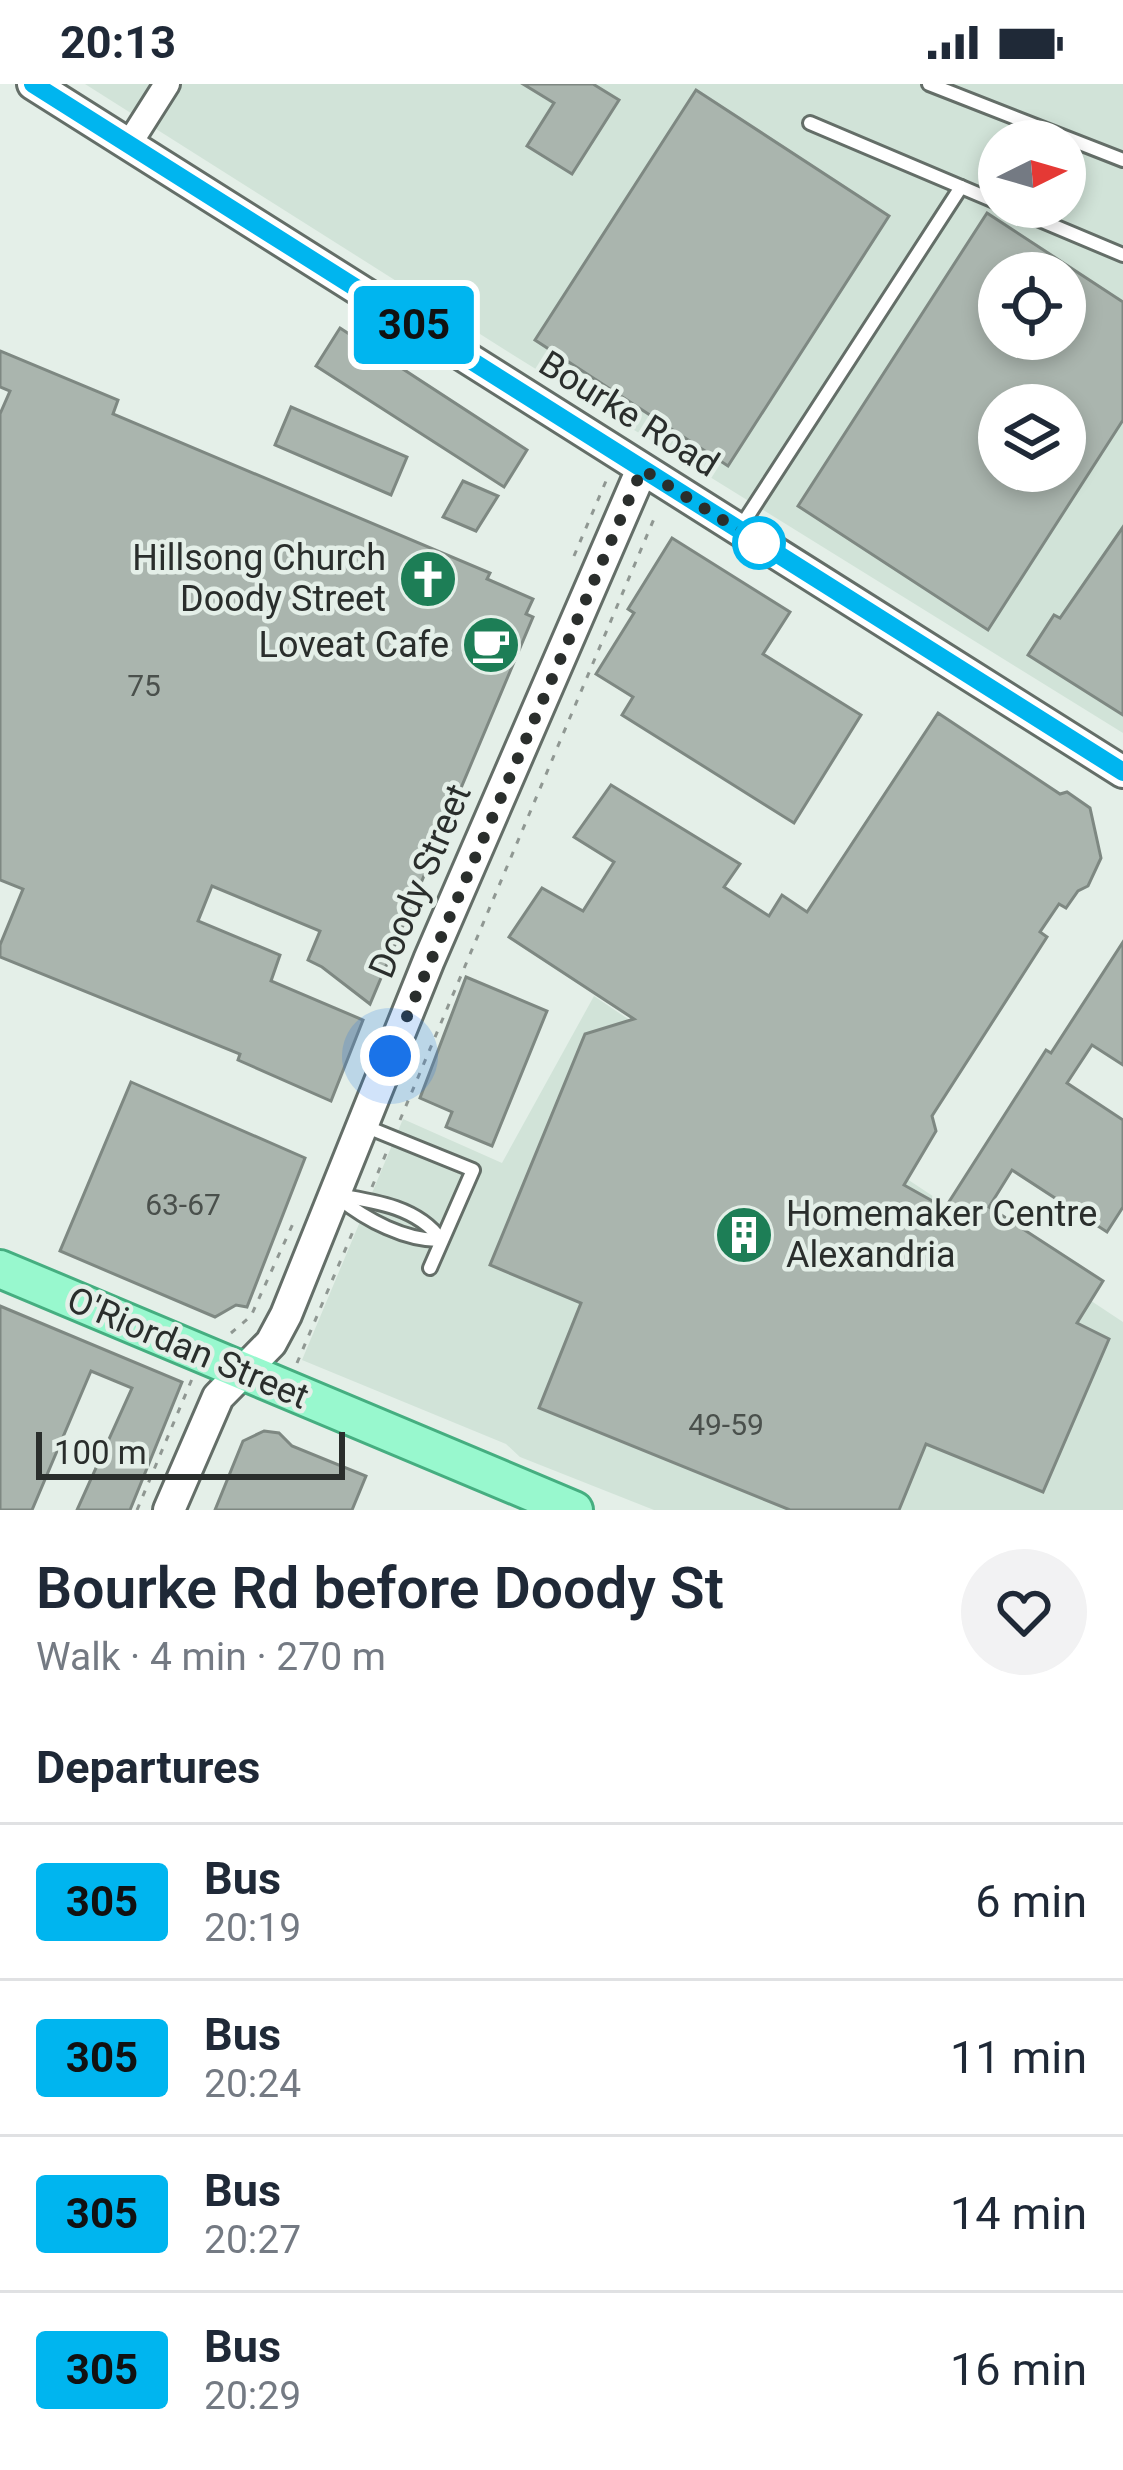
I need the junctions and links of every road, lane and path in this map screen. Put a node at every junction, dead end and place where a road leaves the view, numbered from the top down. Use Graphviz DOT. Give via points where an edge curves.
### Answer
graph roads {
  1 [pos="33,84"];
  2 [pos="167,84"];
  3 [pos="929,84"];
  4 [pos="811,123"];
  5 [pos="129,145"];
  6 [pos="1123,160"];
  7 [pos="961,187"];
  8 [pos="978,194"];
  9 [pos="1059,228"];
  10 [pos="1123,255"];
  11 [pos="642,469"];
  12 [pos="656,514"];
  13 [pos="738,530"];
  14 [pos="1123,772"];
  15 [pos="362,1125"];
  16 [pos="393,1137"];
  17 [pos="354,1203"];
  18 [pos="441,1240"];
  19 [pos="430,1268"];
  20 [pos="0,1270"];
  21 [pos="297,1363"];
  22 [pos="243,1370"];
  23 [pos="192,1378"];
  24 [pos="137,1510"];
  25 [pos="170,1510"];
  26 [pos="574,1510"];
  1 -- 5 [label="street, Bourke Road"];
  2 -- 5 [label="street"];
  3 -- 6 [label="lane"];
  4 -- 7 [label="lane"];
  5 -- 11 [label="street, Bourke Road"];
  7 -- 8 [label="lane"];
  7 -- 13 [label="lane"];
  9 -- 10 [label="lane"];
  11 -- 13 [label="street, Bourke Road"];
  11 -- 15 [label="street, Doody Street"];
  12 -- 16 [label="path, Doody Street"];
  13 -- 14 [label="street, Bourke Road"];
  15 -- 16 [label="lane"];
  15 -- 17 [label="street, Doody Street"];
  16 -- 17 [label="path, Doody Street"];
  16 -- 18 [label="lane" via="473,1170"];
  17 -- 18 [label="lane" via="422,1240"];
  17 -- 21 [label="path, Doody Street"];
  17 -- 22 [label="street, Doody Street" via="271,1342"];
  18 -- 19 [label="lane"];
  20 -- 22 [label="main road, O'Riordan Street"];
  22 -- 25 [label="street, Doody Street" via="218,1397"];
  22 -- 26 [label="main road, O'Riordan Street"];
  23 -- 24 [label="path"];
}
